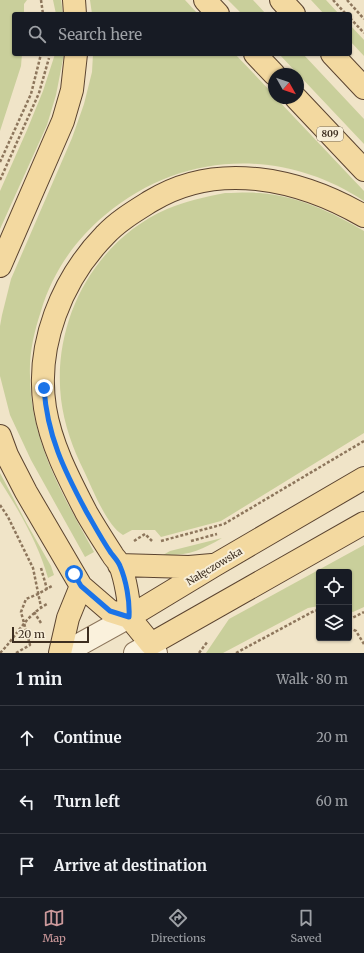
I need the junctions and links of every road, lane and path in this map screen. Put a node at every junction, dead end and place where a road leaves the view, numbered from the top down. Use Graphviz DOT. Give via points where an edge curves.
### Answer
graph roads {
  1 [pos="41,0"];
  2 [pos="74,0"];
  3 [pos="205,0"];
  4 [pos="281,0"];
  5 [pos="333,0"];
  6 [pos="347,0"];
  7 [pos="43,12"];
  8 [pos="75,12"];
  9 [pos="216,12"];
  10 [pos="292,12"];
  11 [pos="344,12"];
  12 [pos="364,19"];
  13 [pos="352,20"];
  14 [pos="364,33"];
  15 [pos="40,56"];
  16 [pos="49,56"];
  17 [pos="76,56"];
  18 [pos="257,56"];
  19 [pos="334,56"];
  20 [pos="268,68"];
  21 [pos="364,88"];
  22 [pos="302,104"];
  23 [pos="0,162"];
  24 [pos="364,170"];
  25 [pos="0,180"];
  26 [pos="364,216"];
  27 [pos="0,266"];
  28 [pos="0,436"];
  29 [pos="364,442"];
  30 [pos="364,478"];
  31 [pos="0,505"];
  32 [pos="364,523"];
  33 [pos="219,534"];
  34 [pos="187,542"];
  35 [pos="156,544"];
  36 [pos="120,565"];
  37 [pos="215,565"];
  38 [pos="81,586"];
  39 [pos="26,599"];
  40 [pos="41,607"];
  41 [pos="316,611"];
  42 [pos="34,612"];
  43 [pos="364,612"];
  44 [pos="129,617"];
  45 [pos="352,618"];
  46 [pos="24,622"];
  47 [pos="352,629"];
  48 [pos="364,644"];
  49 [pos="147,650"];
  50 [pos="0,653"];
  51 [pos="16,653"];
  52 [pos="60,653"];
  53 [pos="64,653"];
  54 [pos="236,653"];
  1 -- 7 [label="path"];
  2 -- 8 [label="main road"];
  3 -- 9 [label="main road"];
  4 -- 10 [label="main road"];
  5 -- 11 [label="path"];
  6 -- 12 [label="path"];
  13 -- 14 [label="path"];
  15 -- 23 [label="path" via="31,94"];
  16 -- 25 [label="path" via="39,93"];
  17 -- 27 [label="main road" via="72,90 63,121"];
  18 -- 20 [label="main road"];
  19 -- 21 [label="main road"];
  22 -- 24 [label="main road, 809"];
  26 -- 36 [label="main road" via="314,192 268,181 242,177 196,182 153,200 130,214 107,233 79,265 65,289 48,338 44,364 45,407 50,431 63,466 87,513"];
  28 -- 38 [label="main road" via="20,481"];
  29 -- 35 [label="path" via="224,524"];
  30 -- 37 [label="main road, Nałęczowska"];
  31 -- 40 [label="path" via="33,568"];
  32 -- 49 [label="main road"];
  33 -- 34 [label="path"];
  36 -- 37 [label="main road"];
  36 -- 44 [label="main road" via="129,599"];
  37 -- 44 [label="main road, Nałęczowska"];
  38 -- 44 [label="main road" via="110,611"];
  38 -- 52 [label="main road" via="68,618"];
  39 -- 46 [label="path" via="21,612"];
  41 -- 54 [label="path"];
  42 -- 46 [label="path"];
  43 -- 45 [label="path"];
  44 -- 49 [label="main road"];
  44 -- 53 [label="street, Nałęczowska"];
  46 -- 50 [label="path"];
  46 -- 51 [label="path" via="30,645"];
  47 -- 48 [label="path" via="356,631"];
}
